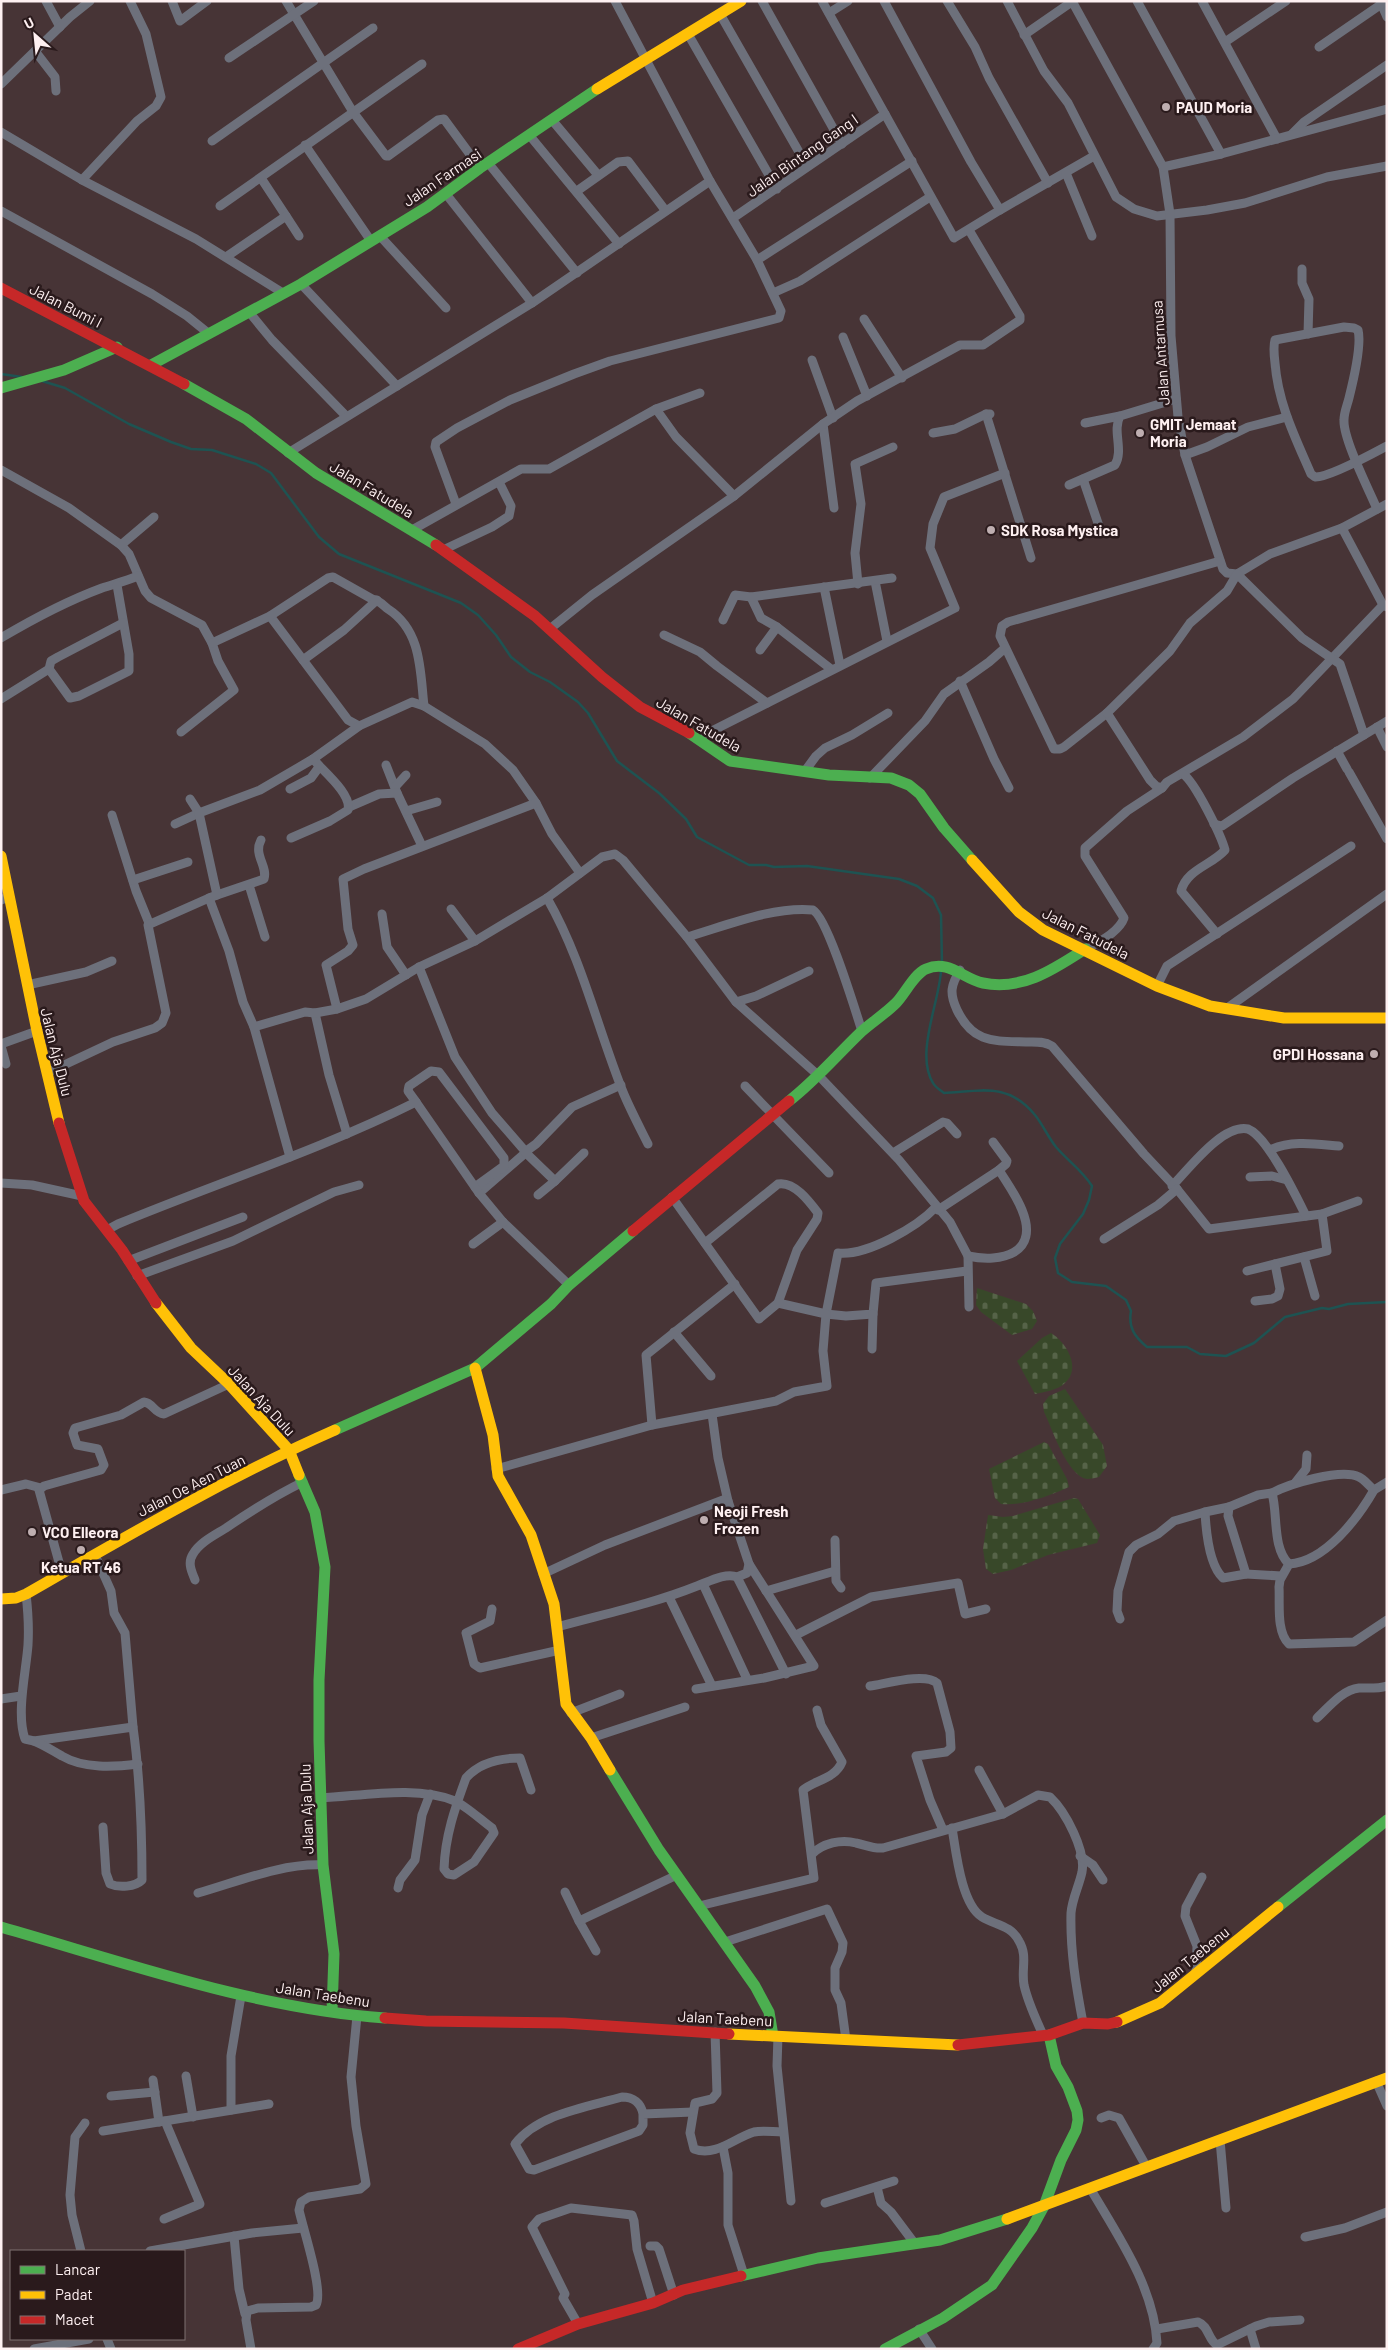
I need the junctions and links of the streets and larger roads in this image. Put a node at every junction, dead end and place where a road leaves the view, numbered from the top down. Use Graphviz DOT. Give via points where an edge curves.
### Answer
graph roads {
  1 [pos="46,1"];
  2 [pos="90,1"];
  3 [pos="130,1"];
  4 [pos="172,1"];
  5 [pos="207,1"];
  6 [pos="286,1"];
  7 [pos="314,1"];
  8 [pos="614,1"];
  9 [pos="741,1"];
  10 [pos="762,1"];
  11 [pos="822,1"];
  12 [pos="848,1"];
  13 [pos="884,1"];
  14 [pos="947,1"];
  15 [pos="1007,1"];
  16 [pos="1073,1"];
  17 [pos="1137,1"];
  18 [pos="1202,1"];
  19 [pos="1286,1"];
  20 [pos="1382,2"];
  21 [pos="829,13"];
  22 [pos="720,14"];
  23 [pos="294,16"];
  24 [pos="1387,17"];
  25 [pos="60,27"];
  26 [pos="373,28"];
  27 [pos="688,34"];
  28 [pos="1024,35"];
  29 [pos="1225,42"];
  30 [pos="1319,47"];
  31 [pos="35,51"];
  32 [pos="229,58"];
  33 [pos="646,58"];
  34 [pos="322,63"];
  35 [pos="422,64"];
  36 [pos="1387,65"];
  37 [pos="1,84"];
  38 [pos="56,91"];
  39 [pos="1387,109"];
  40 [pos="353,112"];
  41 [pos="885,114"];
  42 [pos="552,120"];
  43 [pos="1,132"];
  44 [pos="1291,134"];
  45 [pos="530,136"];
  46 [pos="1277,139"];
  47 [pos="212,142"];
  48 [pos="842,144"];
  49 [pos="306,145"];
  50 [pos="1222,154"];
  51 [pos="1094,156"];
  52 [pos="912,161"];
  53 [pos="484,166"];
  54 [pos="807,166"];
  55 [pos="1387,166"];
  56 [pos="1163,167"];
  57 [pos="1066,173"];
  58 [pos="598,175"];
  59 [pos="261,178"];
  60 [pos="82,180"];
  61 [pos="710,181"];
  62 [pos="1048,183"];
  63 [pos="777,189"];
  64 [pos="577,191"];
  65 [pos="446,194"];
  66 [pos="930,197"];
  67 [pos="220,206"];
  68 [pos="665,210"];
  69 [pos="1000,210"];
  70 [pos="1,211"];
  71 [pos="1170,214"];
  72 [pos="286,216"];
  73 [pos="733,218"];
  74 [pos="969,230"];
  75 [pos="299,236"];
  76 [pos="1092,236"];
  77 [pos="375,238"];
  78 [pos="619,244"];
  79 [pos="226,257"];
  80 [pos="757,260"];
  81 [pos="1302,268"];
  82 [pos="577,273"];
  83 [pos="301,284"];
  84 [pos="1,288"];
  85 [pos="283,293"];
  86 [pos="773,293"];
  87 [pos="532,303"];
  88 [pos="446,308"];
  89 [pos="249,312"];
  90 [pos="864,319"];
  91 [pos="208,334"];
  92 [pos="1308,334"];
  93 [pos="843,337"];
  94 [pos="117,348"];
  95 [pos="812,360"];
  96 [pos="151,365"];
  97 [pos="902,378"];
  98 [pos="397,386"];
  99 [pos="1,388"];
  100 [pos="700,393"];
  101 [pos="867,396"];
  102 [pos="1176,399"];
  103 [pos="656,409"];
  104 [pos="346,416"];
  105 [pos="1120,416"];
  106 [pos="1287,417"];
  107 [pos="833,418"];
  108 [pos="1085,423"];
  109 [pos="823,424"];
  110 [pos="932,433"];
  111 [pos="1387,446"];
  112 [pos="893,447"];
  113 [pos="288,453"];
  114 [pos="1185,455"];
  115 [pos="1357,461"];
  116 [pos="1,470"];
  117 [pos="1004,473"];
  118 [pos="1083,479"];
  119 [pos="499,482"];
  120 [pos="1069,485"];
  121 [pos="734,496"];
  122 [pos="456,504"];
  123 [pos="1387,504"];
  124 [pos="834,508"];
  125 [pos="1377,510"];
  126 [pos="154,517"];
  127 [pos="1342,528"];
  128 [pos="412,530"];
  129 [pos="1101,532"];
  130 [pos="121,545"];
  131 [pos="443,550"];
  132 [pos="1031,558"];
  133 [pos="1220,561"];
  134 [pos="1236,574"];
  135 [pos="138,576"];
  136 [pos="892,578"];
  137 [pos="875,581"];
  138 [pos="858,584"];
  139 [pos="117,585"];
  140 [pos="824,587"];
  141 [pos="751,597"];
  142 [pos="377,600"];
  143 [pos="1385,606"];
  144 [pos="270,616"];
  145 [pos="723,620"];
  146 [pos="123,623"];
  147 [pos="777,627"];
  148 [pos="551,628"];
  149 [pos="664,634"];
  150 [pos="1,638"];
  151 [pos="887,641"];
  152 [pos="212,643"];
  153 [pos="1004,648"];
  154 [pos="760,650"];
  155 [pos="1332,657"];
  156 [pos="303,660"];
  157 [pos="836,667"];
  158 [pos="49,669"];
  159 [pos="960,681"];
  160 [pos="1,699"];
  161 [pos="767,703"];
  162 [pos="424,706"];
  163 [pos="888,713"];
  164 [pos="1106,713"];
  165 [pos="1387,722"];
  166 [pos="359,726"];
  167 [pos="1377,728"];
  168 [pos="181,732"];
  169 [pos="1364,735"];
  170 [pos="698,738"];
  171 [pos="1387,747"];
  172 [pos="1337,752"];
  173 [pos="314,762"];
  174 [pos="386,765"];
  175 [pos="805,771"];
  176 [pos="1184,774"];
  177 [pos="406,775"];
  178 [pos="870,778"];
  179 [pos="1010,788"];
  180 [pos="1162,788"];
  181 [pos="290,789"];
  182 [pos="396,790"];
  183 [pos="190,799"];
  184 [pos="437,802"];
  185 [pos="536,804"];
  186 [pos="346,811"];
  187 [pos="406,811"];
  188 [pos="198,813"];
  189 [pos="112,815"];
  190 [pos="175,824"];
  191 [pos="1214,824"];
  192 [pos="291,838"];
  193 [pos="1387,839"];
  194 [pos="261,840"];
  195 [pos="422,846"];
  196 [pos="1351,846"];
  197 [pos="1,856"];
  198 [pos="188,862"];
  199 [pos="580,873"];
  200 [pos="133,880"];
  201 [pos="249,885"];
  202 [pos="1387,894"];
  203 [pos="213,897"];
  204 [pos="547,898"];
  205 [pos="5,899"];
  206 [pos="451,909"];
  207 [pos="382,914"];
  208 [pos="149,923"];
  209 [pos="1217,934"];
  210 [pos="265,937"];
  211 [pos="687,937"];
  212 [pos="475,941"];
  213 [pos="1085,949"];
  214 [pos="112,961"];
  215 [pos="419,967"];
  216 [pos="956,968"];
  217 [pos="809,971"];
  218 [pos="406,975"];
  219 [pos="27,985"];
  220 [pos="1157,986"];
  221 [pos="736,1002"];
  222 [pos="336,1009"];
  223 [pos="1226,1009"];
  224 [pos="315,1012"];
  225 [pos="1387,1018"];
  226 [pos="254,1027"];
  227 [pos="37,1031"];
  228 [pos="862,1031"];
  229 [pos="1,1045"];
  230 [pos="6,1064"];
  231 [pos="47,1073"];
  232 [pos="819,1076"];
  233 [pos="620,1085"];
  234 [pos="745,1086"];
  235 [pos="416,1102"];
  236 [pos="770,1114"];
  237 [pos="347,1134"];
  238 [pos="957,1134"];
  239 [pos="993,1142"];
  240 [pos="648,1144"];
  241 [pos="1339,1146"];
  242 [pos="1270,1150"];
  243 [pos="525,1152"];
  244 [pos="584,1153"];
  245 [pos="893,1154"];
  246 [pos="290,1157"];
  247 [pos="999,1170"];
  248 [pos="830,1174"];
  249 [pos="1250,1177"];
  250 [pos="1287,1180"];
  251 [pos="555,1181"];
  252 [pos="1,1182"];
  253 [pos="360,1185"];
  254 [pos="1175,1188"];
  255 [pos="478,1190"];
  256 [pos="538,1195"];
  257 [pos="82,1196"];
  258 [pos="672,1197"];
  259 [pos="1358,1201"];
  260 [pos="937,1209"];
  261 [pos="1322,1214"];
  262 [pos="1306,1216"];
  263 [pos="243,1217"];
  264 [pos="503,1222"];
  265 [pos="107,1230"];
  266 [pos="1104,1239"];
  267 [pos="705,1243"];
  268 [pos="474,1244"];
  269 [pos="968,1256"];
  270 [pos="1304,1257"];
  271 [pos="128,1262"];
  272 [pos="1275,1264"];
  273 [pos="967,1270"];
  274 [pos="1247,1271"];
  275 [pos="137,1276"];
  276 [pos="735,1284"];
  277 [pos="569,1285"];
  278 [pos="1315,1296"];
  279 [pos="1255,1301"];
  280 [pos="778,1303"];
  281 [pos="969,1307"];
  282 [pos="826,1314"];
  283 [pos="873,1314"];
  284 [pos="674,1332"];
  285 [pos="872,1349"];
  286 [pos="475,1368"];
  287 [pos="711,1376"];
  288 [pos="230,1384"];
  289 [pos="712,1414"];
  290 [pos="652,1425"];
  291 [pos="289,1450"];
  292 [pos="1307,1455"];
  293 [pos="496,1469"];
  294 [pos="304,1482"];
  295 [pos="1387,1482"];
  296 [pos="1295,1483"];
  297 [pos="41,1488"];
  298 [pos="1,1490"];
  299 [pos="1374,1490"];
  300 [pos="1272,1493"];
  301 [pos="728,1501"];
  302 [pos="1229,1507"];
  303 [pos="1204,1512"];
  304 [pos="835,1540"];
  305 [pos="95,1555"];
  306 [pos="749,1564"];
  307 [pos="1289,1564"];
  308 [pos="835,1570"];
  309 [pos="62,1573"];
  310 [pos="543,1574"];
  311 [pos="1246,1574"];
  312 [pos="1282,1576"];
  313 [pos="737,1577"];
  314 [pos="195,1580"];
  315 [pos="703,1584"];
  316 [pos="840,1588"];
  317 [pos="766,1591"];
  318 [pos="26,1594"];
  319 [pos="670,1597"];
  320 [pos="1,1600"];
  321 [pos="492,1609"];
  322 [pos="986,1609"];
  323 [pos="1120,1619"];
  324 [pos="1387,1620"];
  325 [pos="557,1627"];
  326 [pos="796,1635"];
  327 [pos="560,1650"];
  328 [pos="786,1674"];
  329 [pos="747,1679"];
  330 [pos="712,1686"];
  331 [pos="870,1686"];
  332 [pos="1387,1686"];
  333 [pos="696,1689"];
  334 [pos="620,1694"];
  335 [pos="21,1696"];
  336 [pos="1,1700"];
  337 [pos="685,1707"];
  338 [pos="817,1710"];
  339 [pos="571,1713"];
  340 [pos="1317,1718"];
  341 [pos="133,1727"];
  342 [pos="591,1738"];
  343 [pos="34,1741"];
  344 [pos="138,1764"];
  345 [pos="979,1770"];
  346 [pos="531,1790"];
  347 [pos="430,1794"];
  348 [pos="321,1798"];
  349 [pos="457,1802"];
  350 [pos="1003,1814"];
  351 [pos="1387,1820"];
  352 [pos="104,1827"];
  353 [pos="948,1829"];
  354 [pos="812,1854"];
  355 [pos="1080,1856"];
  356 [pos="323,1865"];
  357 [pos="677,1875"];
  358 [pos="1202,1877"];
  359 [pos="1103,1880"];
  360 [pos="398,1888"];
  361 [pos="566,1892"];
  362 [pos="198,1893"];
  363 [pos="699,1906"];
  364 [pos="579,1921"];
  365 [pos="1,1928"];
  366 [pos="725,1942"];
  367 [pos="596,1951"];
  368 [pos="1196,1973"];
  369 [pos="241,1996"];
  370 [pos="332,2011"];
  371 [pos="357,2016"];
  372 [pos="1083,2023"];
  373 [pos="715,2032"];
  374 [pos="1046,2035"];
  375 [pos="775,2036"];
  376 [pos="846,2040"];
  377 [pos="186,2076"];
  378 [pos="153,2080"];
  379 [pos="1382,2080"];
  380 [pos="155,2092"];
  381 [pos="111,2096"];
  382 [pos="269,2104"];
  383 [pos="1387,2106"];
  384 [pos="231,2110"];
  385 [pos="693,2112"];
  386 [pos="644,2114"];
  387 [pos="193,2116"];
  388 [pos="1101,2118"];
  389 [pos="162,2121"];
  390 [pos="85,2123"];
  391 [pos="103,2131"];
  392 [pos="782,2132"];
  393 [pos="1220,2140"];
  394 [pos="723,2147"];
  395 [pos="1149,2166"];
  396 [pos="894,2181"];
  397 [pos="877,2186"];
  398 [pos="1090,2188"];
  399 [pos="791,2201"];
  400 [pos="825,2203"];
  401 [pos="1044,2206"];
  402 [pos="1226,2208"];
  403 [pos="1387,2212"];
  404 [pos="164,2219"];
  405 [pos="303,2228"];
  406 [pos="234,2236"];
  407 [pos="1305,2237"];
  408 [pos="915,2244"];
  409 [pos="650,2246"];
  410 [pos="82,2250"];
  411 [pos="156,2250"];
  412 [pos="744,2275"];
  413 [pos="674,2295"];
  414 [pos="653,2303"];
  415 [pos="245,2314"];
  416 [pos="1300,2320"];
  417 [pos="578,2324"];
  418 [pos="919,2329"];
  419 [pos="1157,2329"];
  420 [pos="1250,2329"];
  421 [pos="84,2340"];
  422 [pos="34,2349"];
  423 [pos="251,2349"];
  424 [pos="518,2349"];
  425 [pos="885,2349"];
  426 [pos="932,2349"];
  427 [pos="1153,2349"];
  428 [pos="1256,2349"];
  1 -- 25 [label="street"];
  2 -- 25 [label="street"];
  3 -- 60 [label="street" via="146,34 162,97"];
  4 -- 5 [label="street" via="180,21"];
  6 -- 23 [label="street"];
  7 -- 23 [label="street"];
  8 -- 33 [label="street"];
  9 -- 22 [label="street, Jalan Farmasi"];
  10 -- 48 [label="street"];
  11 -- 21 [label="street"];
  12 -- 21 [label="street"];
  13 -- 69 [label="street"];
  14 -- 62 [label="street"];
  15 -- 28 [label="street"];
  16 -- 28 [label="street"];
  16 -- 56 [label="street, Jalan Antarnusa"];
  17 -- 50 [label="street"];
  18 -- 29 [label="street"];
  19 -- 29 [label="street"];
  20 -- 24 [label="street"];
  20 -- 30 [label="street"];
  21 -- 41 [label="street"];
  22 -- 27 [label="street, Jalan Farmasi"];
  22 -- 54 [label="street"];
  23 -- 32 [label="street"];
  23 -- 34 [label="street"];
  25 -- 31 [label="street"];
  26 -- 34 [label="street"];
  27 -- 33 [label="street, Jalan Farmasi"];
  27 -- 63 [label="street"];
  28 -- 51 [label="street" via="1044,71 1068,103"];
  29 -- 46 [label="street"];
  31 -- 37 [label="street"];
  31 -- 38 [label="street" via="54,77"];
  33 -- 42 [label="street, Jalan Farmasi"];
  33 -- 61 [label="street"];
  34 -- 40 [label="street"];
  34 -- 47 [label="street"];
  35 -- 40 [label="street"];
  36 -- 44 [label="street"];
  39 -- 44 [label="street"];
  40 -- 49 [label="street"];
  40 -- 53 [label="street" via="388,156 434,122 444,119"];
  41 -- 48 [label="street, Jalan Bintang Gang I"];
  41 -- 52 [label="street"];
  42 -- 45 [label="street, Jalan Farmasi"];
  42 -- 58 [label="street"];
  43 -- 60 [label="street"];
  44 -- 46 [label="street"];
  45 -- 53 [label="street, Jalan Farmasi"];
  45 -- 64 [label="street"];
  46 -- 50 [label="street"];
  48 -- 54 [label="street, Jalan Bintang Gang I"];
  49 -- 59 [label="street"];
  49 -- 77 [label="street"];
  50 -- 56 [label="street"];
  51 -- 57 [label="street"];
  51 -- 71 [label="street" via="1116,197 1147,214"];
  52 -- 66 [label="street"];
  52 -- 80 [label="street"];
  53 -- 65 [label="street, Jalan Farmasi"];
  53 -- 82 [label="street"];
  54 -- 63 [label="street, Jalan Bintang Gang I"];
  55 -- 71 [label="street" via="1328,177 1245,203"];
  56 -- 71 [label="street, Jalan Antarnusa"];
  57 -- 62 [label="street"];
  57 -- 76 [label="street"];
  58 -- 64 [label="street"];
  58 -- 68 [label="street" via="620,161 631,162"];
  59 -- 67 [label="street"];
  59 -- 72 [label="street"];
  60 -- 79 [label="street"];
  61 -- 68 [label="street"];
  61 -- 73 [label="street"];
  62 -- 69 [label="street"];
  63 -- 73 [label="street, Jalan Bintang Gang I"];
  64 -- 78 [label="street"];
  65 -- 77 [label="street, Jalan Farmasi"];
  65 -- 87 [label="street"];
  66 -- 74 [label="street" via="954,238"];
  66 -- 86 [label="street" via="800,281"];
  68 -- 78 [label="street"];
  69 -- 74 [label="street"];
  70 -- 91 [label="street" via="152,294"];
  71 -- 102 [label="street, Jalan Antarnusa" via="1171,336"];
  72 -- 75 [label="street"];
  72 -- 79 [label="street"];
  73 -- 80 [label="street"];
  74 -- 97 [label="street" via="1020,320 983,345 960,345"];
  77 -- 83 [label="street, Jalan Farmasi"];
  77 -- 88 [label="street"];
  78 -- 82 [label="street"];
  79 -- 85 [label="street"];
  80 -- 86 [label="street"];
  81 -- 92 [label="street" via="1302,283 1309,299"];
  82 -- 87 [label="street"];
  83 -- 85 [label="street, Jalan Farmasi"];
  83 -- 98 [label="street"];
  84 -- 94 [label="street, Jalan Bumi I"];
  85 -- 89 [label="street, Jalan Farmasi"];
  86 -- 122 [label="street" via="781,311 776,320 610,361 524,393 442,437 435,447"];
  87 -- 98 [label="street"];
  89 -- 91 [label="street, Jalan Farmasi"];
  89 -- 104 [label="street"];
  90 -- 97 [label="street"];
  91 -- 96 [label="street, Jalan Farmasi"];
  92 -- 106 [label="street" via="1279,338 1274,343 1276,384"];
  92 -- 115 [label="street" via="1344,328 1358,330 1353,380 1344,420"];
  93 -- 101 [label="street"];
  94 -- 96 [label="street, Jalan Fatudela"];
  94 -- 99 [label="street" via="64,370"];
  95 -- 107 [label="street"];
  96 -- 113 [label="street, Jalan Fatudela" via="246,419"];
  97 -- 101 [label="street"];
  98 -- 104 [label="street"];
  100 -- 103 [label="street"];
  101 -- 107 [label="street"];
  102 -- 105 [label="street"];
  102 -- 114 [label="street, Jalan Antarnusa"];
  103 -- 119 [label="street" via="549,469 521,469"];
  103 -- 121 [label="street" via="676,437"];
  104 -- 113 [label="street"];
  105 -- 108 [label="street"];
  105 -- 118 [label="street" via="1117,461 1110,469"];
  106 -- 114 [label="street" via="1248,427"];
  106 -- 115 [label="street" via="1313,476 1320,477"];
  107 -- 109 [label="street"];
  109 -- 121 [label="street"];
  109 -- 124 [label="street"];
  110 -- 117 [label="street" via="955,430 988,414"];
  111 -- 115 [label="street"];
  112 -- 138 [label="street" via="855,464 861,504 855,553"];
  113 -- 128 [label="street, Jalan Fatudela"];
  114 -- 133 [label="street, Jalan Antarnusa"];
  115 -- 125 [label="street"];
  116 -- 130 [label="street" via="69,508"];
  117 -- 132 [label="street"];
  117 -- 151 [label="street" via="944,498 933,524 930,548 955,608"];
  118 -- 120 [label="street"];
  118 -- 129 [label="street"];
  119 -- 122 [label="street"];
  119 -- 131 [label="street" via="511,506 509,516"];
  121 -- 148 [label="street" via="592,595"];
  122 -- 128 [label="street"];
  123 -- 125 [label="street"];
  125 -- 127 [label="street"];
  126 -- 130 [label="street"];
  127 -- 134 [label="street" via="1286,547"];
  127 -- 143 [label="street"];
  128 -- 131 [label="street, Jalan Fatudela"];
  130 -- 135 [label="street"];
  131 -- 148 [label="street, Jalan Fatudela"];
  133 -- 134 [label="street" via="1228,573"];
  133 -- 153 [label="street" via="1008,622 999,632"];
  134 -- 155 [label="street" via="1302,638"];
  134 -- 164 [label="street" via="1227,591 1190,623 1170,651"];
  135 -- 139 [label="street"];
  135 -- 152 [label="street" via="151,598 202,625"];
  136 -- 137 [label="street"];
  137 -- 138 [label="street"];
  137 -- 151 [label="street"];
  138 -- 140 [label="street"];
  139 -- 146 [label="street"];
  139 -- 150 [label="street" via="61,606"];
  140 -- 141 [label="street"];
  140 -- 157 [label="street"];
  141 -- 145 [label="street" via="733,596"];
  141 -- 147 [label="street" via="761,618"];
  142 -- 144 [label="street" via="331,577"];
  142 -- 156 [label="street" via="344,630"];
  142 -- 162 [label="street" via="411,632 418,655"];
  143 -- 155 [label="street"];
  144 -- 152 [label="street"];
  144 -- 156 [label="street"];
  146 -- 158 [label="street" via="51,661"];
  146 -- 158 [label="street" via="129,671 70,698"];
  147 -- 154 [label="street"];
  147 -- 157 [label="street"];
  148 -- 170 [label="street, Jalan Fatudela" via="602,677 640,707"];
  149 -- 161 [label="street" via="700,652"];
  151 -- 157 [label="street"];
  152 -- 168 [label="street" via="234,691"];
  153 -- 159 [label="street"];
  153 -- 164 [label="street" via="1054,749 1064,747"];
  155 -- 169 [label="street" via="1343,668"];
  155 -- 176 [label="street" via="1278,711"];
  156 -- 166 [label="street" via="340,712"];
  157 -- 161 [label="street"];
  158 -- 160 [label="street"];
  159 -- 178 [label="street" via="944,694 925,721"];
  159 -- 179 [label="street"];
  161 -- 170 [label="street"];
  162 -- 166 [label="street" via="407,703"];
  162 -- 185 [label="street" via="485,744 513,770"];
  163 -- 175 [label="street" via="825,748"];
  164 -- 180 [label="street" via="1150,780"];
  165 -- 167 [label="street"];
  166 -- 173 [label="street"];
  167 -- 169 [label="street"];
  167 -- 171 [label="street"];
  169 -- 172 [label="street"];
  170 -- 175 [label="street, Jalan Fatudela" via="730,761"];
  172 -- 191 [label="street" via="1234,819 1222,826"];
  172 -- 193 [label="street"];
  173 -- 181 [label="street" via="310,779"];
  173 -- 186 [label="street" via="341,790"];
  173 -- 188 [label="street" via="260,790"];
  174 -- 182 [label="street"];
  175 -- 178 [label="street, Jalan Fatudela"];
  176 -- 180 [label="street"];
  176 -- 191 [label="street"];
  177 -- 182 [label="street"];
  178 -- 213 [label="street, Jalan Fatudela" via="891,778 909,785 1019,912 1043,930"];
  180 -- 213 [label="street" via="1127,811 1086,848 1085,856 1124,918 1120,926"];
  182 -- 186 [label="street" via="379,794"];
  182 -- 187 [label="street"];
  183 -- 188 [label="street"];
  184 -- 187 [label="street"];
  185 -- 195 [label="street"];
  185 -- 199 [label="street" via="552,834"];
  186 -- 192 [label="street"];
  187 -- 195 [label="street"];
  188 -- 190 [label="street"];
  188 -- 203 [label="street"];
  189 -- 200 [label="street"];
  191 -- 209 [label="street" via="1225,850 1197,870 1181,891"];
  194 -- 201 [label="street" via="258,851 265,877"];
  195 -- 222 [label="street" via="343,879 348,929 353,945 326,965"];
  196 -- 209 [label="street"];
  197 -- 205 [label="street, Jalan Aja Dulu"];
  198 -- 200 [label="street"];
  199 -- 204 [label="street"];
  199 -- 211 [label="street" via="602,857 618,855"];
  200 -- 208 [label="street"];
  201 -- 203 [label="street"];
  201 -- 210 [label="street"];
  202 -- 223 [label="street"];
  203 -- 208 [label="street"];
  203 -- 226 [label="street" via="243,1002"];
  204 -- 212 [label="street"];
  204 -- 233 [label="street" via="582,975"];
  205 -- 219 [label="street, Jalan Aja Dulu"];
  206 -- 212 [label="street"];
  207 -- 218 [label="street" via="387,947"];
  208 -- 231 [label="street" via="166,1013 164,1021 155,1028 113,1042"];
  209 -- 220 [label="street" via="1167,966"];
  211 -- 221 [label="street"];
  211 -- 228 [label="street" via="766,915 798,909 817,912"];
  212 -- 215 [label="street"];
  213 -- 216 [label="street" via="1049,973 1022,983 982,983"];
  213 -- 220 [label="street, Jalan Fatudela"];
  214 -- 219 [label="street" via="86,972"];
  215 -- 218 [label="street"];
  215 -- 243 [label="street" via="455,1057 492,1113"];
  216 -- 228 [label="street, Jalan Oe Aen Tuan" via="931,966 920,972 896,1003"];
  216 -- 254 [label="street" via="951,992 958,1012 972,1031 977,1036 992,1040 1042,1042 1052,1046"];
  217 -- 221 [label="street" via="764,993"];
  218 -- 222 [label="street" via="366,999"];
  219 -- 227 [label="street, Jalan Aja Dulu"];
  220 -- 223 [label="street, Jalan Fatudela" via="1196,1002"];
  221 -- 232 [label="street"];
  222 -- 224 [label="street"];
  223 -- 225 [label="street, Jalan Fatudela" via="1284,1018"];
  224 -- 226 [label="street"];
  224 -- 237 [label="street"];
  226 -- 246 [label="street"];
  227 -- 229 [label="street"];
  227 -- 231 [label="street, Jalan Aja Dulu"];
  228 -- 232 [label="street, Jalan Oe Aen Tuan"];
  229 -- 230 [label="street"];
  231 -- 257 [label="street, Jalan Aja Dulu"];
  232 -- 236 [label="street, Jalan Oe Aen Tuan"];
  232 -- 245 [label="street"];
  233 -- 240 [label="street"];
  233 -- 243 [label="street" via="572,1107"];
  234 -- 236 [label="street"];
  235 -- 237 [label="street"];
  235 -- 255 [label="street"];
  235 -- 255 [label="street" via="408,1092 409,1086 431,1071 439,1072 504,1158 504,1166"];
  236 -- 248 [label="street"];
  236 -- 258 [label="street, Jalan Oe Aen Tuan"];
  237 -- 246 [label="street"];
  238 -- 245 [label="street" via="943,1122"];
  239 -- 247 [label="street" via="1007,1161"];
  241 -- 242 [label="street" via="1299,1143"];
  242 -- 250 [label="street"];
  242 -- 254 [label="street" via="1253,1130 1236,1130 1213,1143"];
  243 -- 251 [label="street"];
  243 -- 255 [label="street"];
  244 -- 251 [label="street"];
  245 -- 260 [label="street"];
  246 -- 265 [label="street" via="198,1191"];
  247 -- 260 [label="street"];
  247 -- 269 [label="street" via="1022,1211 1026,1226 1024,1241 1015,1252 1001,1258"];
  249 -- 250 [label="street" via="1272,1176"];
  250 -- 262 [label="street"];
  251 -- 256 [label="street"];
  252 -- 257 [label="street"];
  253 -- 275 [label="street" via="334,1192 233,1241"];
  254 -- 262 [label="street" via="1209,1229"];
  254 -- 266 [label="street" via="1158,1205"];
  255 -- 264 [label="street"];
  257 -- 265 [label="street, Jalan Aja Dulu"];
  258 -- 267 [label="street"];
  258 -- 277 [label="street, Jalan Oe Aen Tuan"];
  259 -- 261 [label="street"];
  260 -- 269 [label="street" via="950,1222"];
  260 -- 282 [label="street" via="885,1242 855,1252 838,1253"];
  261 -- 262 [label="street"];
  261 -- 270 [label="street" via="1327,1251"];
  263 -- 271 [label="street"];
  264 -- 268 [label="street"];
  264 -- 277 [label="street"];
  265 -- 271 [label="street, Jalan Aja Dulu"];
  267 -- 276 [label="street"];
  267 -- 280 [label="street" via="778,1184 784,1184 804,1196 818,1213 817,1219 797,1250"];
  269 -- 273 [label="street"];
  270 -- 272 [label="street"];
  270 -- 278 [label="street"];
  271 -- 275 [label="street, Jalan Aja Dulu"];
  272 -- 274 [label="street"];
  272 -- 279 [label="street" via="1280,1286 1278,1296 1272,1300"];
  273 -- 281 [label="street"];
  273 -- 283 [label="street" via="876,1283"];
  275 -- 288 [label="street, Jalan Aja Dulu" via="191,1348"];
  276 -- 280 [label="street" via="759,1318"];
  276 -- 284 [label="street"];
  277 -- 286 [label="street, Jalan Oe Aen Tuan"];
  280 -- 282 [label="street"];
  282 -- 283 [label="street"];
  282 -- 289 [label="street" via="823,1351 828,1385"];
  283 -- 285 [label="street"];
  284 -- 287 [label="street"];
  284 -- 290 [label="street" via="646,1355"];
  286 -- 291 [label="street, Jalan Oe Aen Tuan"];
  286 -- 293 [label="street" via="493,1435"];
  288 -- 291 [label="street, Jalan Aja Dulu"];
  288 -- 297 [label="street" via="164,1414 144,1402 121,1415 78,1426 73,1433 77,1445 98,1449 104,1468"];
  289 -- 290 [label="street"];
  289 -- 301 [label="street"];
  290 -- 293 [label="street"];
  291 -- 294 [label="street, Jalan Aja Dulu"];
  291 -- 305 [label="street, Jalan Oe Aen Tuan" via="173,1509"];
  292 -- 296 [label="street" via="1306,1469"];
  293 -- 310 [label="street" via="502,1486 531,1535"];
  294 -- 314 [label="street" via="244,1515 202,1545 190,1560"];
  294 -- 348 [label="street, Jalan Aja Dulu" via="315,1512 325,1567 319,1680"];
  295 -- 299 [label="street"];
  296 -- 299 [label="street" via="1347,1474 1359,1476"];
  296 -- 300 [label="street"];
  297 -- 298 [label="street" via="26,1484"];
  297 -- 309 [label="street" via="40,1497"];
  299 -- 307 [label="street" via="1354,1522 1327,1547"];
  300 -- 302 [label="street"];
  300 -- 307 [label="street" via="1280,1548"];
  301 -- 306 [label="street"];
  301 -- 310 [label="street" via="721,1500 605,1545"];
  302 -- 303 [label="street"];
  302 -- 311 [label="street" via="1228,1516"];
  303 -- 311 [label="street" via="1208,1542 1219,1574 1223,1578"];
  303 -- 323 [label="street" via="1174,1521 1158,1534 1136,1544 1129,1552 1118,1591"];
  304 -- 308 [label="street"];
  305 -- 309 [label="street, Jalan Oe Aen Tuan"];
  305 -- 341 [label="street" via="111,1591 114,1613 126,1633"];
  306 -- 313 [label="street" via="746,1573"];
  306 -- 317 [label="street"];
  307 -- 312 [label="street"];
  308 -- 316 [label="street"];
  308 -- 317 [label="street"];
  309 -- 318 [label="street, Jalan Oe Aen Tuan"];
  310 -- 325 [label="street" via="554,1604"];
  311 -- 312 [label="street"];
  312 -- 324 [label="street" via="1279,1586 1281,1628 1289,1644 1354,1642"];
  313 -- 315 [label="street"];
  313 -- 328 [label="street"];
  315 -- 319 [label="street"];
  315 -- 329 [label="street"];
  317 -- 326 [label="street"];
  318 -- 320 [label="street, Jalan Oe Aen Tuan"];
  318 -- 335 [label="street" via="28,1645"];
  319 -- 325 [label="street"];
  319 -- 330 [label="street"];
  321 -- 327 [label="street" via="490,1621 466,1633 477,1667"];
  322 -- 326 [label="street" via="965,1614 958,1583 871,1597"];
  325 -- 327 [label="street"];
  326 -- 328 [label="street" via="814,1666"];
  327 -- 339 [label="street" via="564,1697"];
  328 -- 329 [label="street"];
  329 -- 330 [label="street"];
  330 -- 333 [label="street"];
  331 -- 353 [label="street" via="921,1678 937,1683 951,1748 946,1752 916,1756 930,1800"];
  332 -- 340 [label="street" via="1347,1692"];
  334 -- 339 [label="street"];
  335 -- 336 [label="street"];
  335 -- 343 [label="street" via="23,1735 25,1739"];
  337 -- 342 [label="street"];
  338 -- 354 [label="street" via="821,1725 842,1762 826,1780 803,1790"];
  339 -- 342 [label="street"];
  341 -- 343 [label="street"];
  341 -- 344 [label="street"];
  342 -- 357 [label="street"];
  343 -- 344 [label="street" via="81,1763 116,1768"];
  344 -- 352 [label="street" via="142,1852 142,1880 138,1883 110,1884 106,1873"];
  345 -- 350 [label="street"];
  346 -- 349 [label="street" via="520,1758 507,1758 474,1769 466,1778"];
  347 -- 348 [label="street"];
  347 -- 349 [label="street"];
  347 -- 360 [label="street" via="422,1815 415,1860"];
  348 -- 356 [label="street, Jalan Aja Dulu"];
  349 -- 349 [label="street" via="492,1828 494,1833 474,1862 451,1875 446,1872 444,1863 450,1820"];
  350 -- 353 [label="street"];
  350 -- 355 [label="street" via="1038,1796 1050,1797 1069,1822"];
  351 -- 368 [label="street, Jalan Taebenu"];
  353 -- 354 [label="street" via="883,1848 856,1842 824,1844"];
  353 -- 374 [label="street" via="972,1909 1012,1930 1022,1947 1024,1986 1032,2011"];
  354 -- 363 [label="street" via="814,1878"];
  355 -- 359 [label="street" via="1093,1865"];
  355 -- 372 [label="street" via="1082,1873 1071,1912 1073,1970"];
  356 -- 362 [label="street" via="280,1870"];
  356 -- 370 [label="street, Jalan Aja Dulu" via="334,1954"];
  357 -- 363 [label="street"];
  357 -- 364 [label="street"];
  358 -- 368 [label="street" via="1186,1907 1185,1916 1197,1946"];
  361 -- 364 [label="street"];
  363 -- 366 [label="street"];
  364 -- 367 [label="street"];
  365 -- 369 [label="street, Jalan Taebenu"];
  366 -- 375 [label="street" via="762,1997"];
  366 -- 376 [label="street" via="827,1909 843,1943 834,1975 834,1990 842,2002"];
  368 -- 372 [label="street, Jalan Taebenu" via="1155,2006 1108,2024"];
  369 -- 370 [label="street, Jalan Taebenu"];
  369 -- 384 [label="street" via="231,2056"];
  370 -- 371 [label="street, Jalan Taebenu"];
  371 -- 373 [label="street, Jalan Taebenu"];
  371 -- 405 [label="street" via="351,2077 366,2184 360,2189 303,2200 299,2206"];
  372 -- 374 [label="street, Jalan Taebenu"];
  373 -- 375 [label="street, Jalan Taebenu"];
  373 -- 385 [label="street" via="717,2093 712,2099 695,2103"];
  374 -- 376 [label="street, Jalan Taebenu" via="949,2046"];
  374 -- 401 [label="street" via="1056,2066 1078,2112 1078,2120"];
  375 -- 376 [label="street, Jalan Taebenu"];
  375 -- 392 [label="street"];
  377 -- 387 [label="street"];
  378 -- 380 [label="street"];
  379 -- 383 [label="street"];
  379 -- 393 [label="street"];
  380 -- 381 [label="street"];
  380 -- 389 [label="street"];
  382 -- 384 [label="street"];
  384 -- 387 [label="street"];
  385 -- 386 [label="street"];
  385 -- 394 [label="street" via="690,2133 694,2148 708,2151"];
  386 -- 386 [label="street" via="633,2099 622,2097 534,2126 526,2130 515,2144 529,2169 534,2170 638,2131"];
  387 -- 389 [label="street"];
  388 -- 395 [label="street" via="1109,2115 1119,2118 1146,2166"];
  389 -- 391 [label="street"];
  389 -- 404 [label="street" via="200,2204"];
  390 -- 410 [label="street" via="75,2137 70,2195"];
  392 -- 394 [label="street" via="756,2132"];
  392 -- 399 [label="street"];
  393 -- 395 [label="street"];
  393 -- 402 [label="street"];
  394 -- 412 [label="street" via="728,2173 728,2225"];
  395 -- 398 [label="street"];
  396 -- 397 [label="street"];
  397 -- 400 [label="street"];
  397 -- 408 [label="street" via="881,2203"];
  398 -- 401 [label="street"];
  398 -- 419 [label="street" via="1134,2264"];
  401 -- 408 [label="street" via="962,2234"];
  401 -- 418 [label="street" via="992,2285 943,2318"];
  403 -- 407 [label="street" via="1345,2228"];
  405 -- 406 [label="street"];
  405 -- 415 [label="street" via="316,2278 319,2297 316,2305 258,2308"];
  406 -- 411 [label="street"];
  406 -- 415 [label="street"];
  408 -- 412 [label="street" via="818,2258"];
  409 -- 413 [label="street" via="659,2249"];
  412 -- 413 [label="street"];
  413 -- 414 [label="street"];
  414 -- 417 [label="street"];
  414 -- 417 [label="street" via="641,2269 632,2215 571,2208 539,2219 532,2227 565,2294 562,2298"];
  415 -- 423 [label="street"];
  416 -- 420 [label="street" via="1269,2322"];
  417 -- 424 [label="street"];
  418 -- 425 [label="street"];
  418 -- 426 [label="street"];
  419 -- 420 [label="street" via="1198,2322 1204,2325 1217,2345"];
  419 -- 427 [label="street" via="1158,2344"];
  420 -- 428 [label="street"];
  421 -- 422 [label="street"];
}
